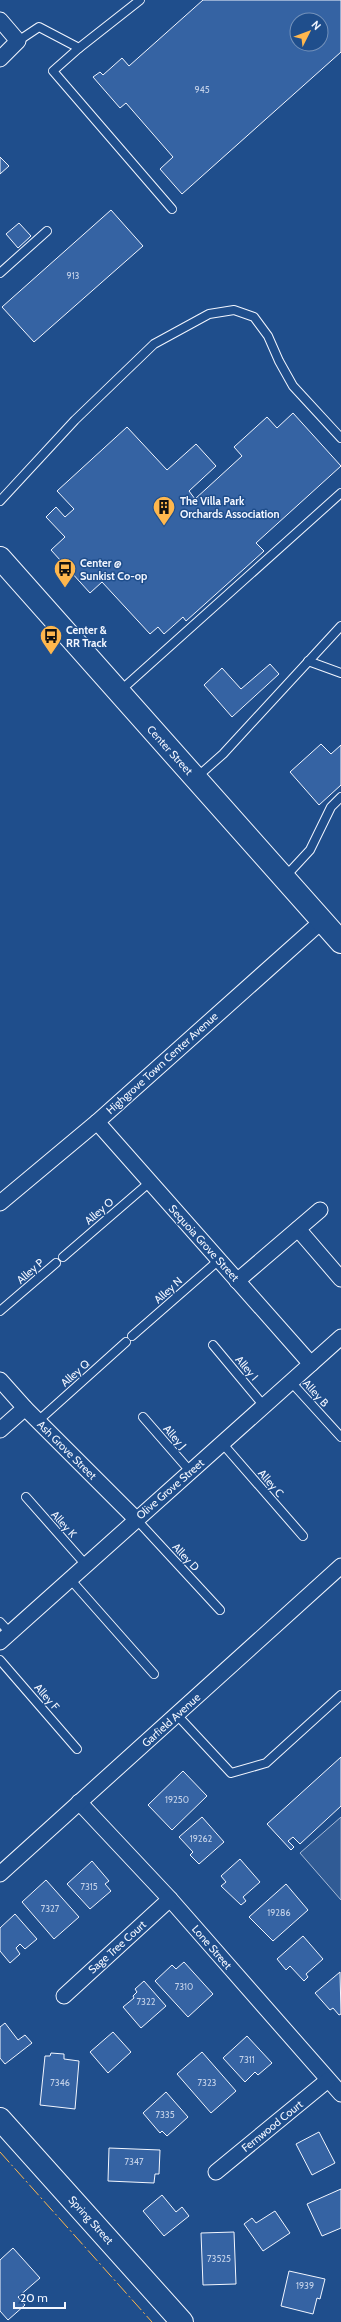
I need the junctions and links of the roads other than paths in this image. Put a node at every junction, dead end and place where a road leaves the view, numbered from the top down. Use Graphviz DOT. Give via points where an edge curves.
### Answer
graph roads {
  1 [pos="140,0"];
  2 [pos="0,20"];
  3 [pos="18,42"];
  4 [pos="79,48"];
  5 [pos="0,59"];
  6 [pos="172,209"];
  7 [pos="47,231"];
  8 [pos="0,273"];
  9 [pos="341,438"];
  10 [pos="341,493"];
  11 [pos="0,501"];
  12 [pos="0,558"];
  13 [pos="341,626"];
  14 [pos="308,661"];
  15 [pos="341,673"];
  16 [pos="119,692"];
  17 [pos="195,778"];
  18 [pos="341,797"];
  19 [pos="284,878"];
  20 [pos="322,921"];
  21 [pos="341,942"];
  22 [pos="97,1122"];
  23 [pos="150,1182"];
  24 [pos="0,1203"];
  25 [pos="320,1210"];
  26 [pos="298,1229"];
  27 [pos="63,1257"];
  28 [pos="219,1260"];
  29 [pos="56,1263"];
  30 [pos="341,1279"];
  31 [pos="237,1280"];
  32 [pos="0,1311"];
  33 [pos="341,1337"];
  34 [pos="129,1339"];
  35 [pos="212,1345"];
  36 [pos="311,1364"];
  37 [pos="0,1380"];
  38 [pos="291,1382"];
  39 [pos="264,1406"];
  40 [pos="25,1408"];
  41 [pos="143,1418"];
  42 [pos="38,1421"];
  43 [pos="0,1430"];
  44 [pos="341,1437"];
  45 [pos="222,1444"];
  46 [pos="190,1471"];
  47 [pos="26,1497"];
  48 [pos="136,1519"];
  49 [pos="303,1536"];
  50 [pos="86,1564"];
  51 [pos="341,1566"];
  52 [pos="70,1579"];
  53 [pos="220,1610"];
  54 [pos="3,1632"];
  55 [pos="0,1660"];
  56 [pos="154,1674"];
  57 [pos="341,1695"];
  58 [pos="177,1715"];
  59 [pos="77,1749"];
  60 [pos="80,1802"];
  61 [pos="0,1874"];
  62 [pos="170,1899"];
  63 [pos="64,1996"];
  64 [pos="328,2080"];
  65 [pos="341,2094"];
  66 [pos="0,2119"];
  67 [pos="216,2172"];
  68 [pos="182,2322"];
  1 -- 4 [label="lane"];
  2 -- 3 [label="street"];
  3 -- 4 [label="lane" via="39,27"];
  3 -- 5 [label="street"];
  4 -- 6 [label="lane" via="53,71"];
  7 -- 8 [label="lane"];
  9 -- 11 [label="lane" via="293,386 268,336 254,317 234,310 209,314 154,344 75,420"];
  10 -- 16 [label="lane"];
  12 -- 16 [label="main road, Center Street"];
  13 -- 14 [label="lane"];
  14 -- 15 [label="lane"];
  14 -- 17 [label="lane" via="231,744"];
  16 -- 17 [label="main road, Center Street"];
  17 -- 19 [label="main road, Center Street"];
  18 -- 19 [label="lane" via="331,807 310,850"];
  19 -- 20 [label="main road, Center Street"];
  20 -- 21 [label="main road, Center Street"];
  20 -- 22 [label="street, Highgrove Town Center Avenue"];
  22 -- 23 [label="street, Sequoia Grove Street"];
  22 -- 24 [label="street, Highgrove Town Center Avenue"];
  23 -- 27 [label="lane, Alley O"];
  23 -- 28 [label="street, Sequoia Grove Street"];
  25 -- 26 [label="street"];
  26 -- 30 [label="street"];
  26 -- 31 [label="street"];
  28 -- 31 [label="street, Sequoia Grove Street"];
  28 -- 34 [label="lane, Alley N"];
  29 -- 32 [label="lane, Alley P"];
  31 -- 36 [label="street, Sequoia Grove Street"];
  33 -- 36 [label="street, Olive Grove Street"];
  34 -- 42 [label="lane, Alley Q"];
  35 -- 39 [label="lane, Alley I"];
  36 -- 38 [label="street, Olive Grove Street"];
  37 -- 40 [label="street, Ash Grove Street"];
  38 -- 39 [label="street, Olive Grove Street"];
  38 -- 44 [label="lane, Alley B"];
  39 -- 45 [label="street, Olive Grove Street"];
  40 -- 42 [label="street, Ash Grove Street"];
  40 -- 43 [label="street"];
  41 -- 46 [label="lane, Alley J"];
  42 -- 48 [label="street, Ash Grove Street"];
  45 -- 46 [label="street, Olive Grove Street"];
  45 -- 49 [label="lane, Alley C"];
  46 -- 48 [label="street, Olive Grove Street"];
  47 -- 50 [label="lane, Alley K"];
  48 -- 50 [label="street, Olive Grove Street"];
  48 -- 53 [label="lane, Alley D"];
  50 -- 52 [label="street, Olive Grove Street"];
  51 -- 58 [label="street, Garfield Avenue"];
  52 -- 54 [label="street, Olive Grove Street"];
  52 -- 56 [label="lane"];
  55 -- 59 [label="lane, Alley F"];
  57 -- 58 [label="lane" via="266,1763 231,1773"];
  58 -- 60 [label="street, Garfield Avenue"];
  60 -- 61 [label="street, Garfield Avenue"];
  60 -- 62 [label="street, Lone Street"];
  62 -- 63 [label="street, Sage Tree Court"];
  62 -- 64 [label="street, Lone Street"];
  64 -- 65 [label="street, Lone Street"];
  64 -- 67 [label="street, Fernwood Court"];
  66 -- 68 [label="main road, Spring Street"];
}
